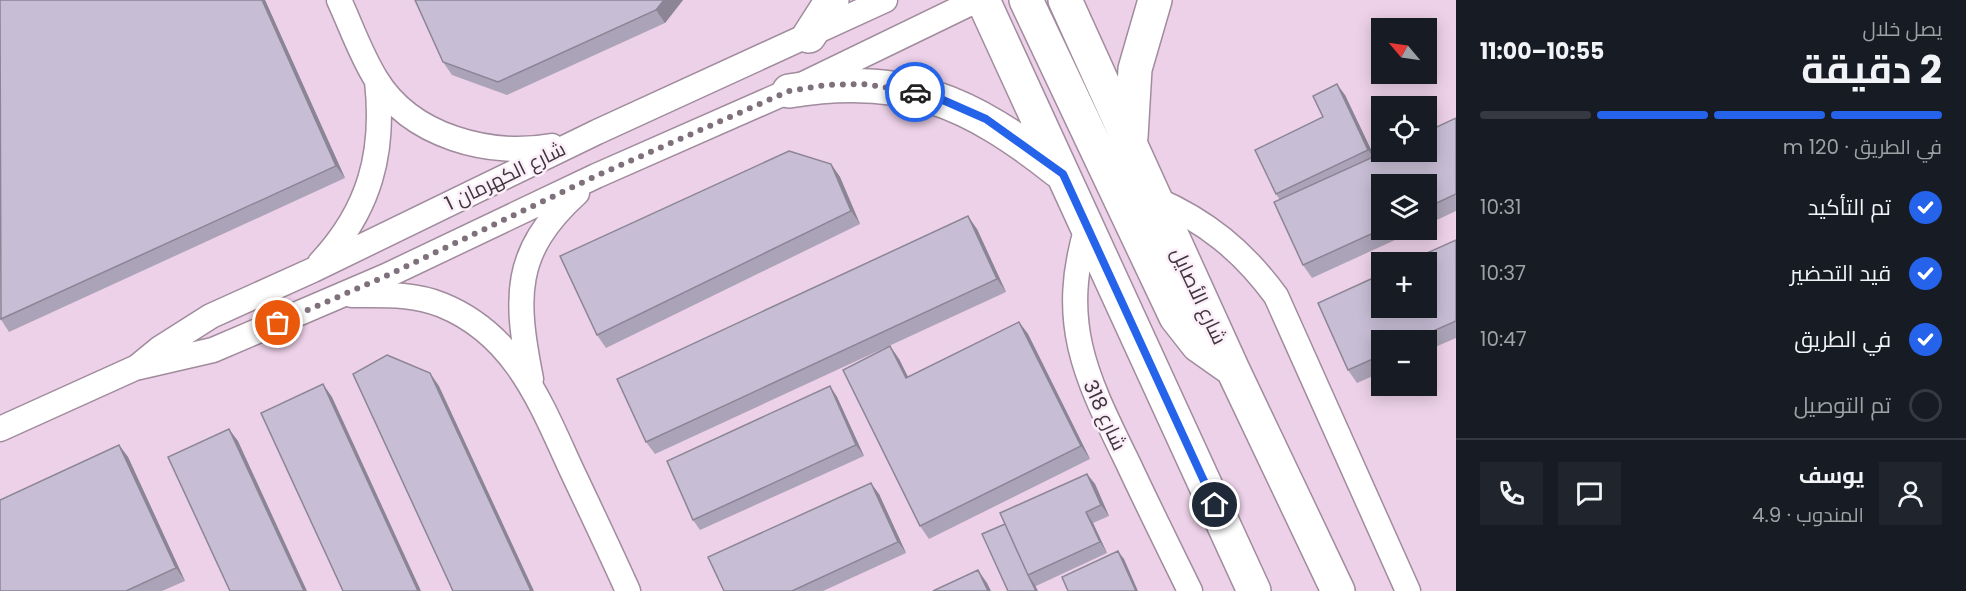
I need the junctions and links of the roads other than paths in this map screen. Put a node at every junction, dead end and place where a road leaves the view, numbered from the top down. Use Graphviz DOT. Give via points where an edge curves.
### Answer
graph roads {
  1 [pos="339,0"];
  2 [pos="832,0"];
  3 [pos="885,0"];
  4 [pos="977,0"];
  5 [pos="983,0"];
  6 [pos="1026,0"];
  7 [pos="1065,0"];
  8 [pos="1155,0"];
  9 [pos="809,36"];
  10 [pos="377,81"];
  11 [pos="789,91"];
  12 [pos="597,132"];
  13 [pos="1130,145"];
  14 [pos="1063,174"];
  15 [pos="596,176"];
  16 [pos="1155,199"];
  17 [pos="1087,227"];
  18 [pos="313,270"];
  19 [pos="338,296"];
  20 [pos="135,369"];
  21 [pos="1233,370"];
  22 [pos="532,384"];
  23 [pos="0,429"];
  24 [pos="628,591"];
  25 [pos="1190,591"];
  26 [pos="1254,591"];
  27 [pos="1338,591"];
  28 [pos="1408,591"];
  1 -- 10 [label="street"];
  2 -- 9 [label="main road"];
  3 -- 9 [label="street, شارع الكهرمان 1"];
  4 -- 11 [label="street, شارع الكهرمان 1"];
  5 -- 14 [label="main road"];
  6 -- 21 [label="main road" via="1176,317 1198,345"];
  7 -- 13 [label="main road, شارع الأصايل"];
  8 -- 13 [label="main road" via="1135,69"];
  9 -- 12 [label="street, شارع الكهرمان 1"];
  10 -- 12 [label="street" via="400,106 429,127 460,141 494,149 530,150 564,144"];
  10 -- 18 [label="street" via="379,140 374,170 351,224"];
  11 -- 14 [label="main road" via="863,84 936,97 1002,128"];
  11 -- 15 [label="street, شارع الكهرمان 1"];
  12 -- 18 [label="street, شارع الكهرمان 1"];
  13 -- 16 [label="main road, شارع الأصايل"];
  14 -- 17 [label="main road"];
  15 -- 19 [label="street, شارع الكهرمان 1"];
  15 -- 22 [label="street" via="558,211 529,258 520,312"];
  16 -- 21 [label="main road, شارع الأصايل"];
  16 -- 28 [label="street" via="1202,222 1223,238 1243,255 1276,296"];
  17 -- 25 [label="street, شارع 318" via="1075,283 1077,340 1084,368"];
  17 -- 26 [label="main road"];
  18 -- 20 [label="street, شارع الكهرمان 1" via="211,316"];
  19 -- 20 [label="street, شارع الكهرمان 1" via="213,350"];
  19 -- 22 [label="street" via="415,297 448,307 484,329"];
  20 -- 23 [label="street, شارع الكهرمان 1"];
  21 -- 27 [label="main road, شارع الأصايل"];
  22 -- 24 [label="street"];
}
